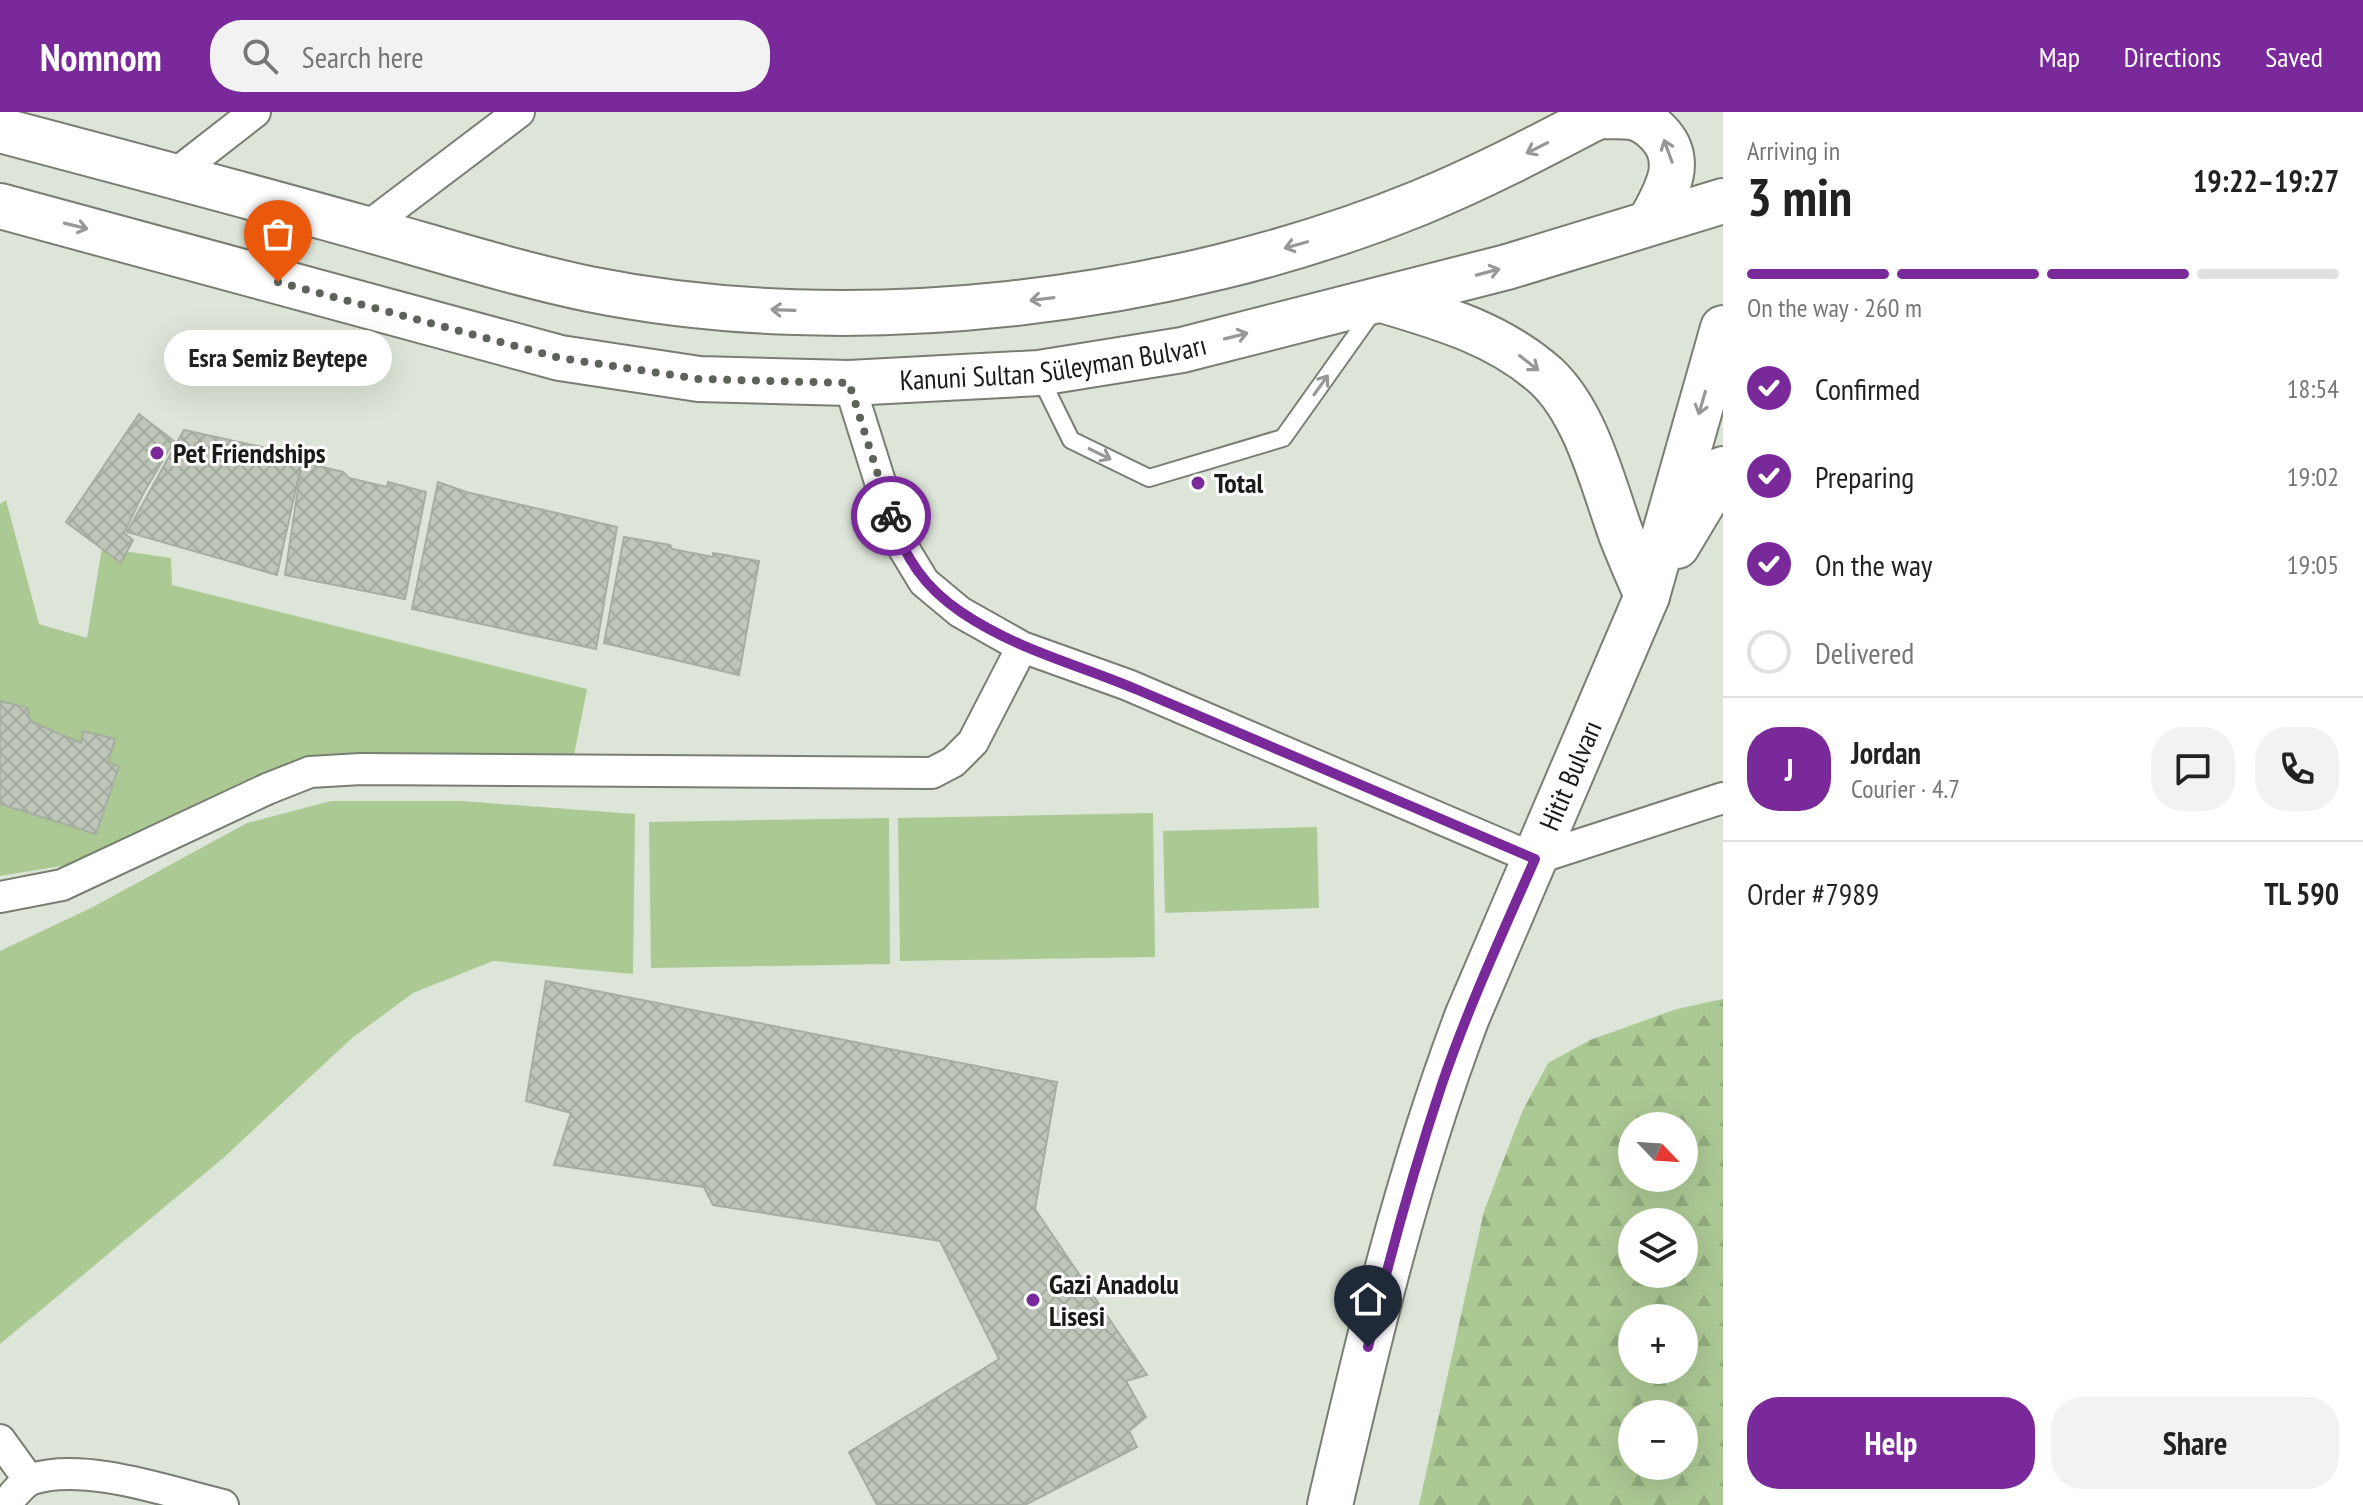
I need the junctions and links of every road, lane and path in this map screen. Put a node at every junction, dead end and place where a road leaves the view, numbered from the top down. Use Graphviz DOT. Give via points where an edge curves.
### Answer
graph roads {
  1 [pos="255,112"];
  2 [pos="519,112"];
  3 [pos="1602,114"];
  4 [pos="0,130"];
  5 [pos="174,175"];
  6 [pos="1723,201"];
  7 [pos="0,206"];
  8 [pos="1650,222"];
  9 [pos="366,228"];
  10 [pos="1382,300"];
  11 [pos="1723,328"];
  12 [pos="1039,373"];
  13 [pos="849,383"];
  14 [pos="1723,469"];
  15 [pos="1647,596"];
  16 [pos="1022,647"];
  17 [pos="1723,798"];
  18 [pos="1535,859"];
  19 [pos="0,897"];
  20 [pos="0,1440"];
  21 [pos="29,1480"];
  22 [pos="5,1505"];
  23 [pos="223,1505"];
  24 [pos="1330,1505"];
  1 -- 5 [label="street"];
  2 -- 9 [label="street"];
  8 -- 3 [label="main road, one-way" via="1669,187 1669,145 1656,129 1636,118"];
  3 -- 9 [label="main road, one-way" via="1429,199 1320,238 1202,271 993,305 833,311 654,299 527,274"];
  4 -- 5 [label="main road"];
  5 -- 9 [label="main road"];
  6 -- 8 [label="main road, Kanuni Sultan Süleyman Bulvarı"];
  7 -- 13 [label="main road, Kanuni Sultan Süleyman Bulvarı, one-way" via="560,358 699,379"];
  10 -- 8 [label="main road, Kanuni Sultan Süleyman Bulvarı, one-way"];
  12 -- 10 [label="main road, Kanuni Sultan Süleyman Bulvarı, one-way" via="1182,350"];
  12 -- 10 [label="lane, one-way" via="1071,440 1149,478 1283,438"];
  10 -- 15 [label="main road, one-way" via="1502,343 1548,378 1588,443"];
  11 -- 15 [label="main road, Hitit Bulvarı, one-way"];
  12 -- 13 [label="main road, Kanuni Sultan Süleyman Bulvarı"];
  13 -- 16 [label="street" via="898,539 924,582 960,612"];
  14 -- 15 [label="main road, Hitit Bulvarı"];
  15 -- 18 [label="main road, Hitit Bulvarı"];
  16 -- 18 [label="street" via="1128,685"];
  16 -- 19 [label="street" via="973,742 932,773 310,772 62,885"];
  17 -- 18 [label="street"];
  18 -- 24 [label="main road, Hitit Bulvarı" via="1442,1083 1387,1266"];
  20 -- 21 [label="street"];
  21 -- 22 [label="street"];
  21 -- 23 [label="street" via="102,1477"];
}
